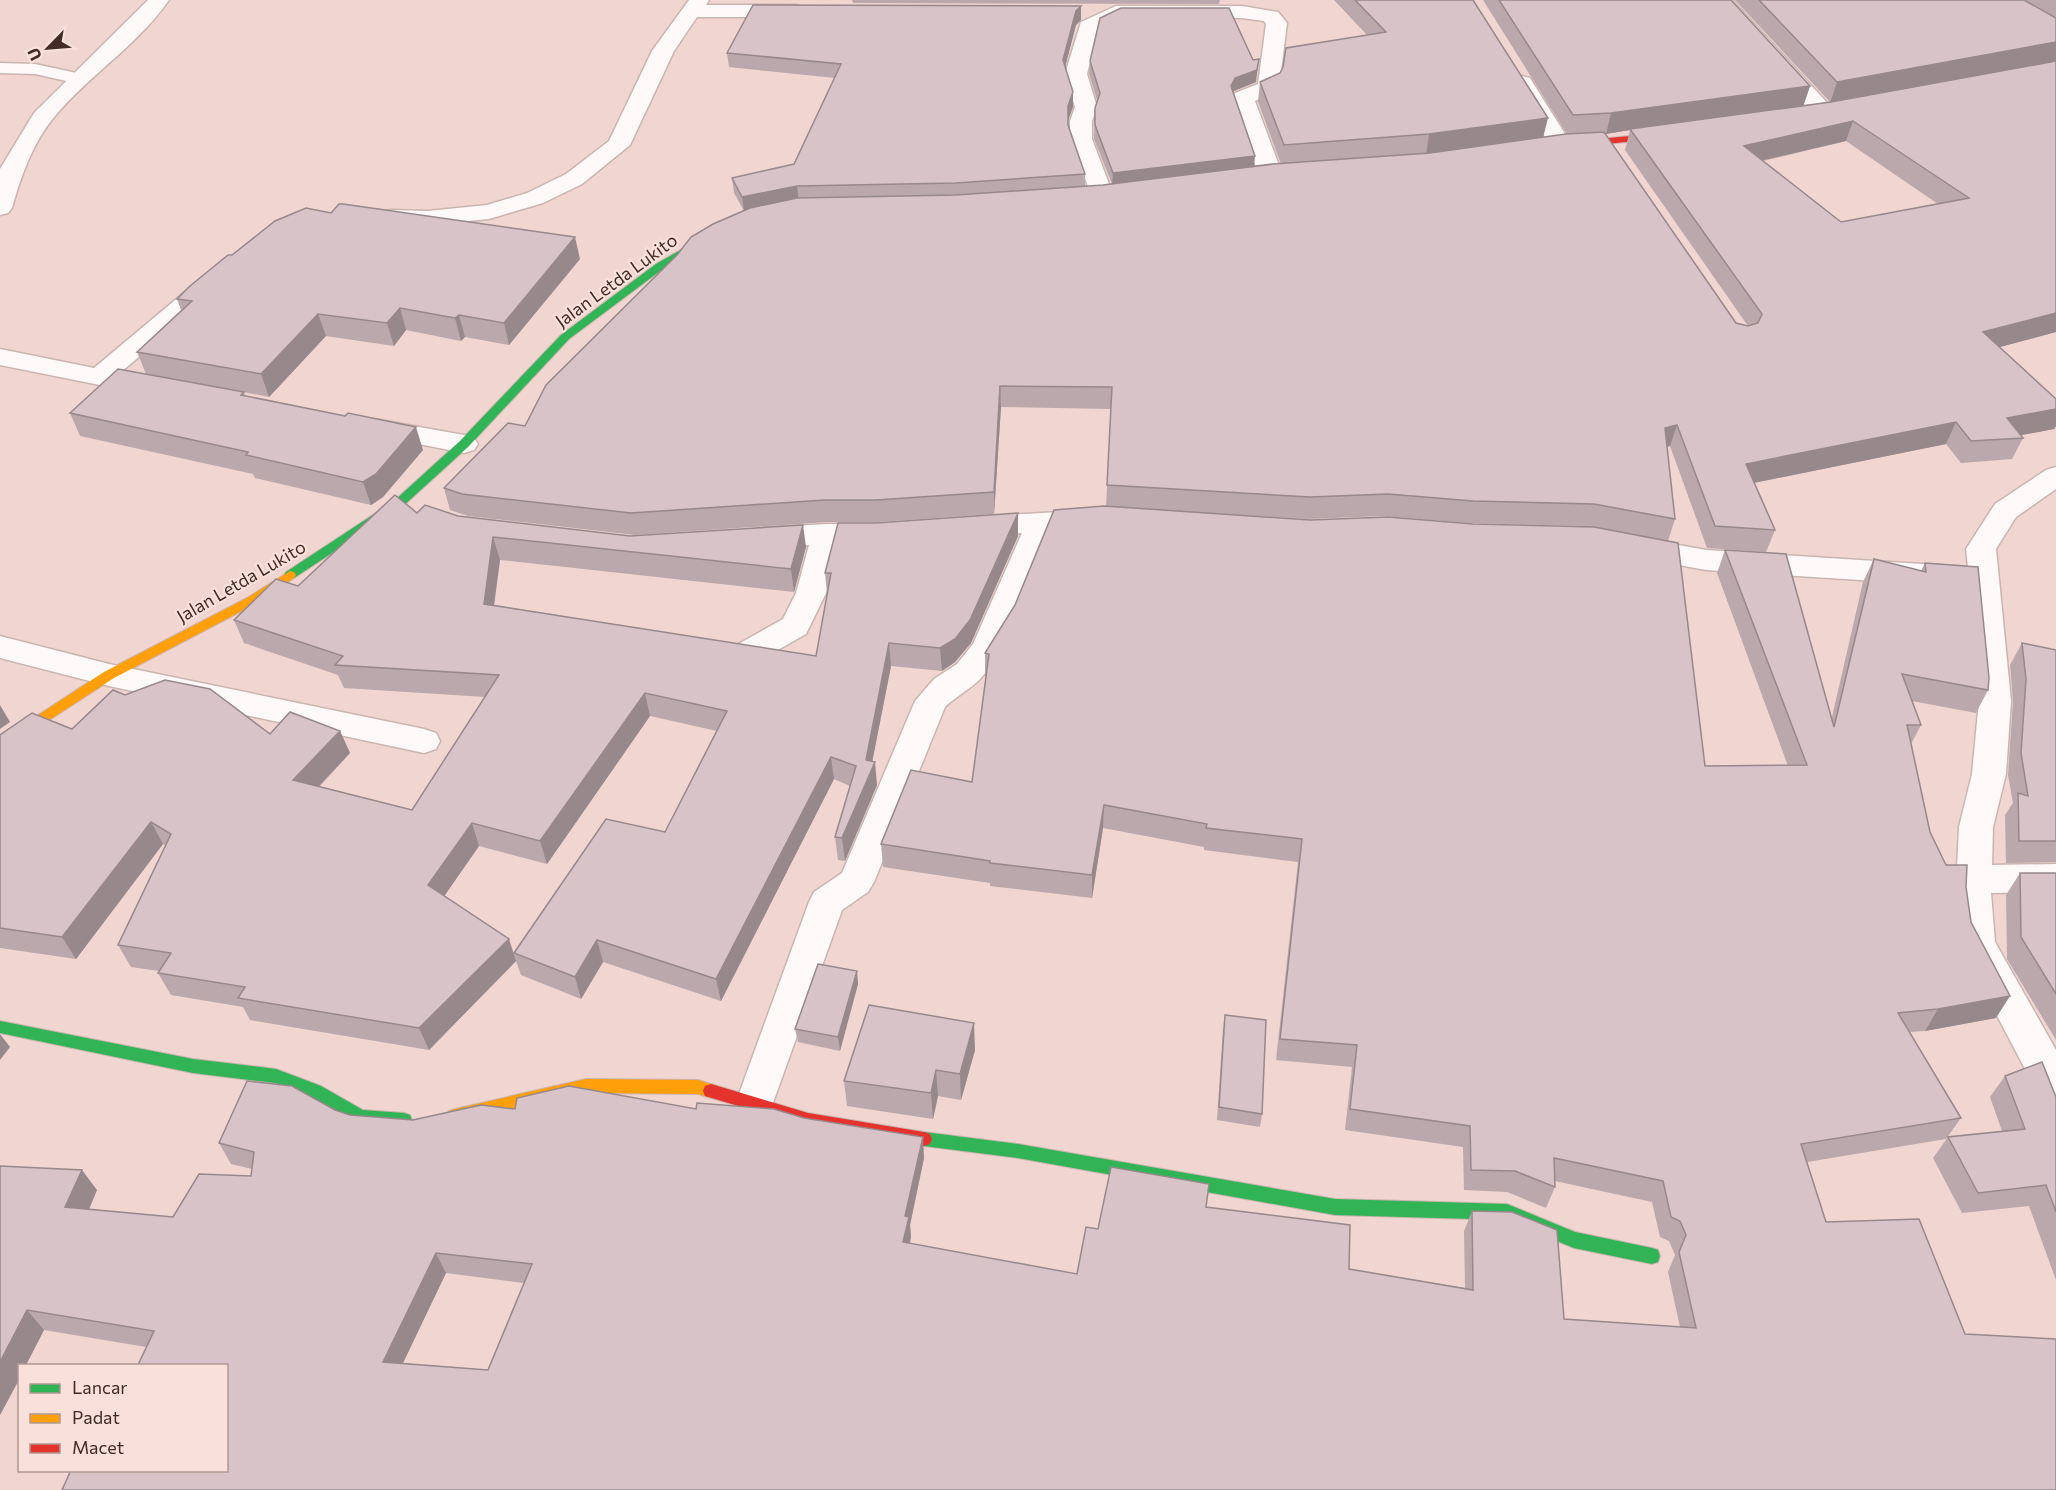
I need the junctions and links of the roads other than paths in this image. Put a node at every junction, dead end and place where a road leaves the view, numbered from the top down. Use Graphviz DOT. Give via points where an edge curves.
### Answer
graph roads {
  1 [pos="159,0"];
  2 [pos="1721,0"];
  3 [pos="695,6"];
  4 [pos="820,12"];
  5 [pos="1068,12"];
  6 [pos="1116,12"];
  7 [pos="0,68"];
  8 [pos="1513,68"];
  9 [pos="80,79"];
  10 [pos="1821,114"];
  11 [pos="1688,133"];
  12 [pos="1555,146"];
  13 [pos="1271,176"];
  14 [pos="1102,196"];
  15 [pos="0,208"];
  16 [pos="367,216"];
  17 [pos="728,227"];
  18 [pos="229,267"];
  19 [pos="0,357"];
  20 [pos="99,377"];
  21 [pos="146,386"];
  22 [pos="346,422"];
  23 [pos="464,444"];
  24 [pos="2056,476"];
  25 [pos="398,504"];
  26 [pos="432,515"];
  27 [pos="1124,519"];
  28 [pos="1041,523"];
  29 [pos="945,529"];
  30 [pos="911,532"];
  31 [pos="827,534"];
  32 [pos="730,540"];
  33 [pos="1609,542"];
  34 [pos="1983,578"];
  35 [pos="0,647"];
  36 [pos="744,655"];
  37 [pos="109,675"];
  38 [pos="424,741"];
  39 [pos="0,747"];
  40 [pos="2056,878"];
  41 [pos="1975,879"];
  42 [pos="0,1027"];
  43 [pos="2056,1079"];
  44 [pos="755,1102"];
  45 [pos="444,1118"];
  46 [pos="423,1122"];
  47 [pos="1652,1256"];
  1 -- 9 [label="street"];
  2 -- 10 [label="street"];
  3 -- 4 [label="street"];
  3 -- 16 [label="street" via="663,51 619,145 574,180 535,198 489,212 428,218"];
  5 -- 6 [label="street"];
  6 -- 13 [label="street" via="1242,12 1271,16 1277,23 1268,87 1243,98"];
  6 -- 14 [label="street" via="1088,26 1076,74 1086,107 1081,139"];
  7 -- 9 [label="lane" via="35,69"];
  8 -- 12 [label="street"];
  9 -- 15 [label="street" via="45,113 12,169"];
  11 -- 12 [label="street" via="1612,153"];
  17 -- 23 [label="street, Jalan Letda Lukito" via="660,266 565,337"];
  18 -- 20 [label="street"];
  19 -- 20 [label="street"];
  20 -- 21 [label="street"];
  22 -- 23 [label="street"];
  23 -- 25 [label="street, Jalan Letda Lukito"];
  24 -- 34 [label="street" via="2005,511 1981,549"];
  25 -- 26 [label="street"];
  25 -- 37 [label="street, Jalan Letda Lukito" via="251,601"];
  27 -- 28 [label="street"];
  28 -- 29 [label="street"];
  28 -- 44 [label="street" via="987,649 968,672 931,701 856,882 827,903"];
  30 -- 31 [label="street"];
  31 -- 32 [label="street"];
  31 -- 36 [label="street" via="811,593 795,626"];
  33 -- 34 [label="street" via="1706,560"];
  34 -- 41 [label="street" via="1995,701 1989,774 1976,827"];
  35 -- 37 [label="street"];
  37 -- 38 [label="street"];
  37 -- 39 [label="street, Jalan Letda Lukito"];
  40 -- 41 [label="street"];
  41 -- 43 [label="street" via="1977,943 2038,1056"];
  42 -- 46 [label="street" via="193,1066 276,1076 315,1091 361,1117"];
  44 -- 45 [label="street" via="698,1087 586,1086"];
  44 -- 47 [label="street" via="808,1120 1029,1153 1335,1207 1508,1212 1574,1240"];
}
